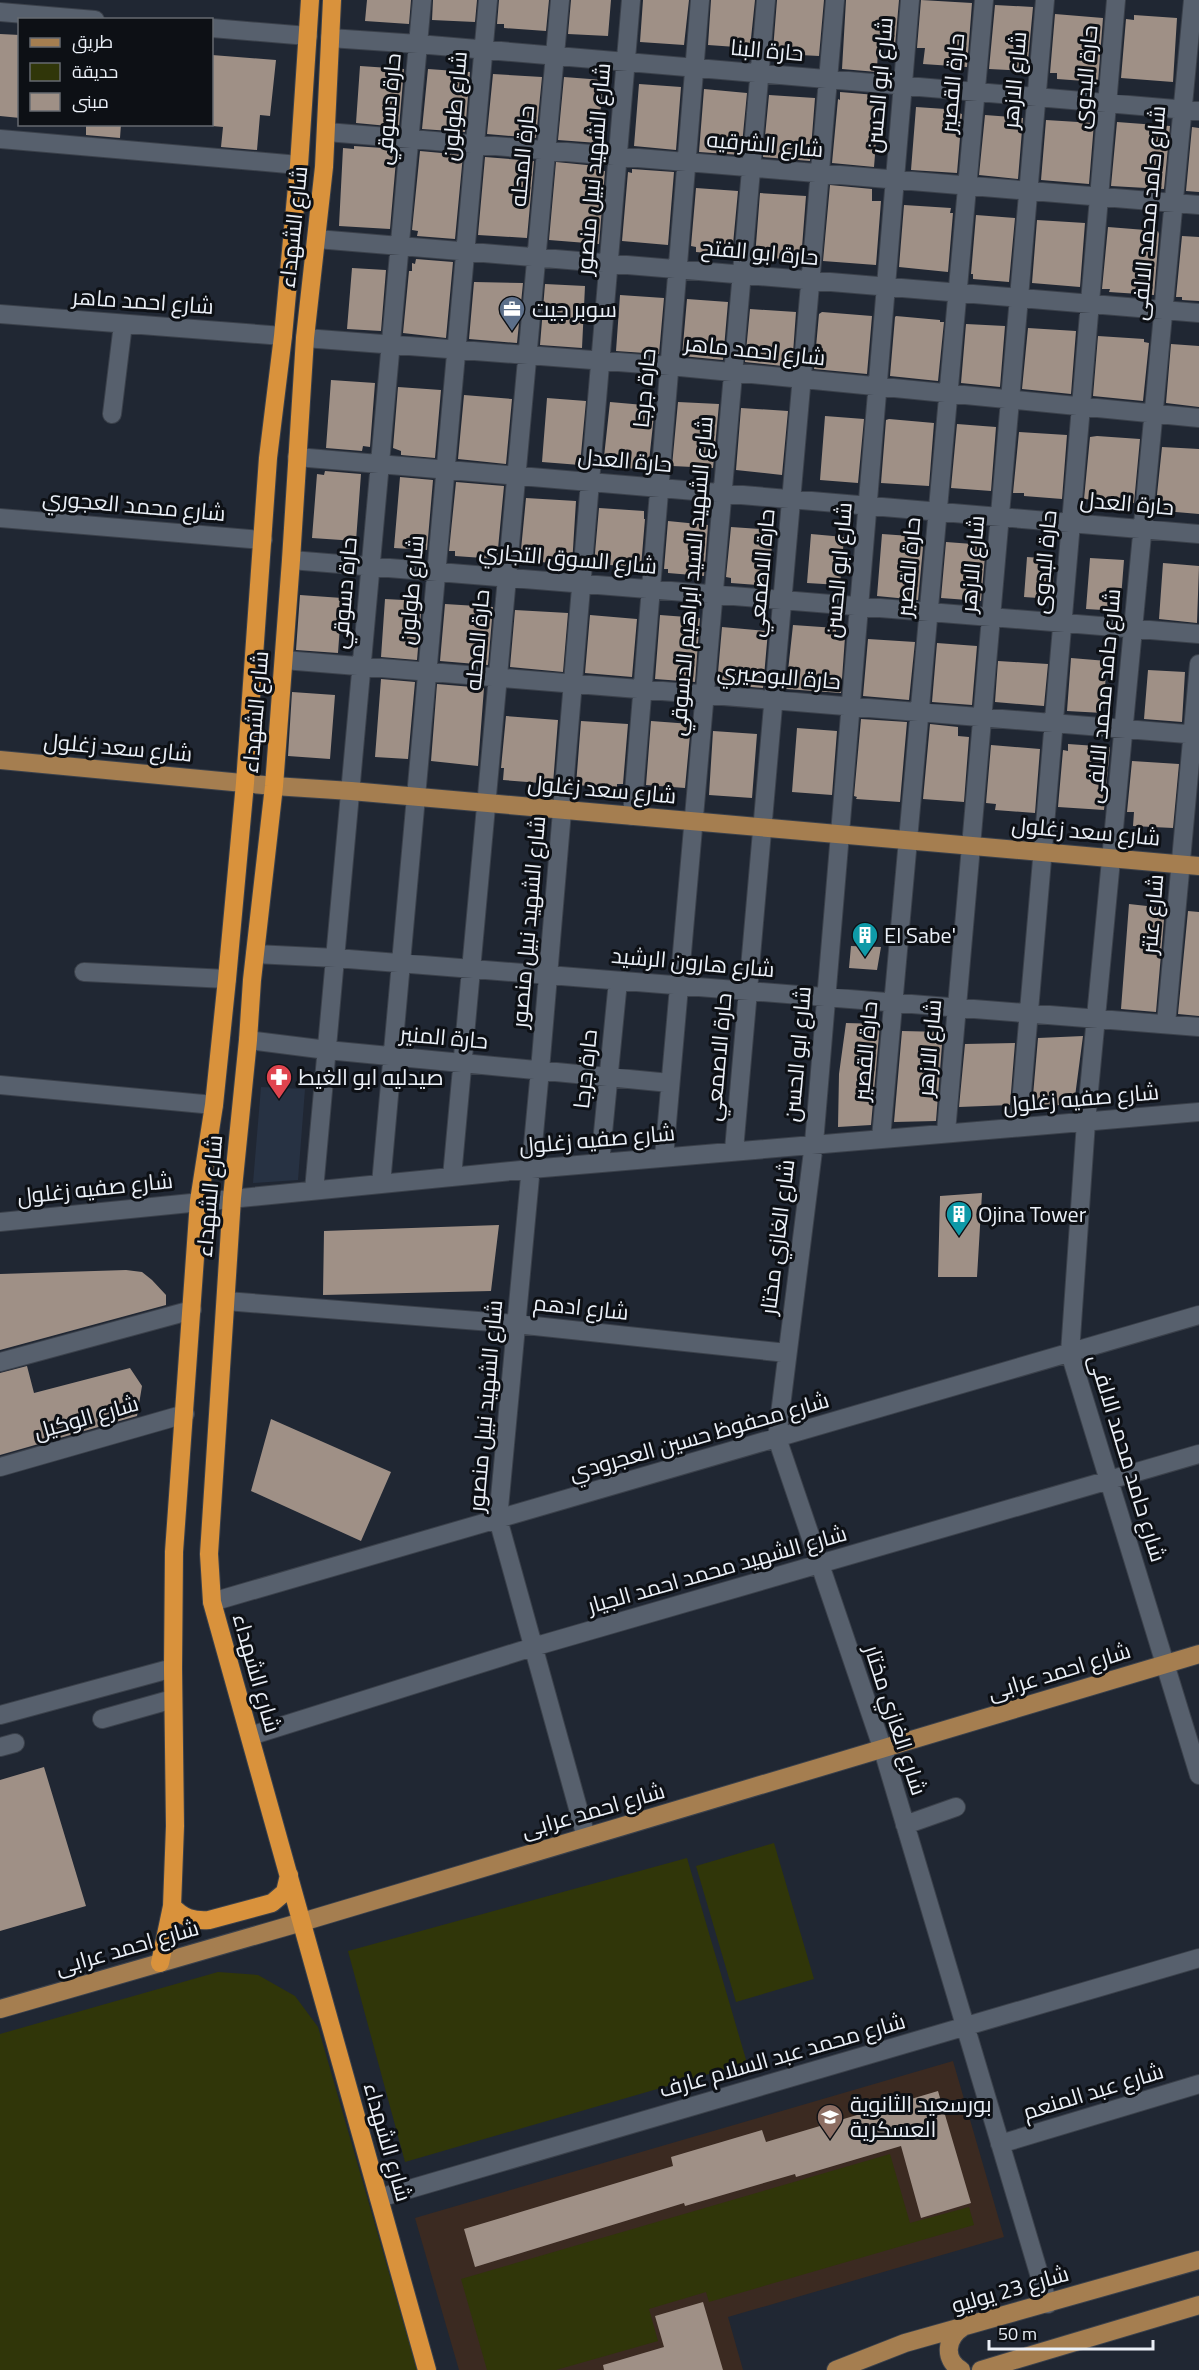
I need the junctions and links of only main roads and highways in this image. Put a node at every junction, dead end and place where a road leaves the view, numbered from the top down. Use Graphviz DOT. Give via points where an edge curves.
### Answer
graph roads {
  1 [pos="310,0"];
  2 [pos="332,0"];
  3 [pos="0,760"];
  4 [pos="245,783"];
  5 [pos="274,786"];
  6 [pos="1199,866"];
  7 [pos="1199,1654"];
  8 [pos="289,1875"];
  9 [pos="172,1906"];
  10 [pos="302,1922"];
  11 [pos="160,1963"];
  12 [pos="0,2008"];
  13 [pos="1199,2260"];
  14 [pos="1199,2304"];
  15 [pos="963,2327"];
  16 [pos="865,2366"];
  17 [pos="427,2370"];
  18 [pos="836,2370"];
  19 [pos="961,2370"];
  20 [pos="981,2370"];
  1 -- 4 [label="highway, شارع الشهداء" via="299,165 268,458"];
  2 -- 5 [label="highway, شارع الشهداء" via="327,132 305,338"];
  3 -- 4 [label="main road, شارع سعد زغلول"];
  4 -- 5 [label="main road, شارع سعد زغلول"];
  4 -- 9 [label="highway, شارع الشهداء" via="228,979 199,1201 174,1552"];
  5 -- 6 [label="main road, شارع سعد زغلول"];
  5 -- 8 [label="highway, شارع الشهداء" via="232,1198 209,1554 212,1602"];
  7 -- 10 [label="main road, شارع احمد عرابى"];
  8 -- 9 [label="highway" via="279,1899 240,1912 198,1921 179,1914"];
  8 -- 10 [label="highway, شارع الشهداء"];
  9 -- 11 [label="highway, شارع الشهداء"];
  10 -- 11 [label="main road, شارع احمد عرابى"];
  10 -- 17 [label="highway, شارع الشهداء"];
  11 -- 12 [label="main road, شارع احمد عرابى"];
  13 -- 15 [label="main road, شارع 23 يوليو"];
  14 -- 20 [label="main road"];
  15 -- 16 [label="main road, شارع 23 يوليو" via="905,2343"];
  15 -- 19 [label="main road" via="948,2345 951,2361"];
  16 -- 18 [label="main road, شارع 23 يوليو"];
}
